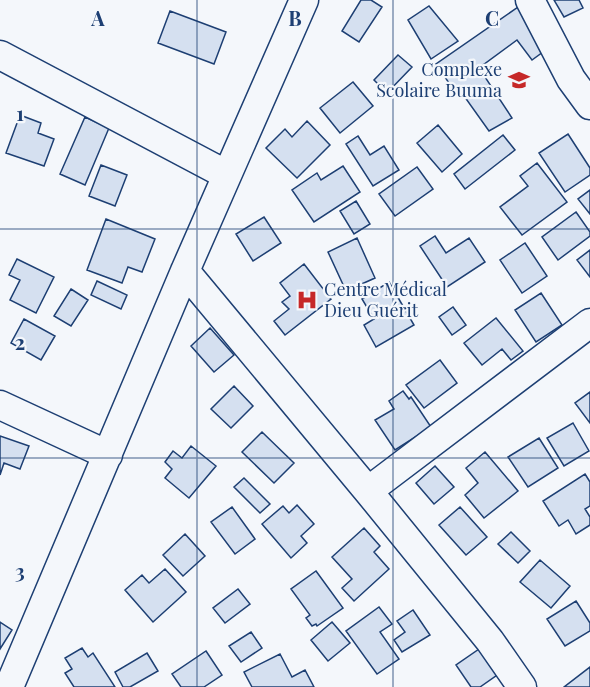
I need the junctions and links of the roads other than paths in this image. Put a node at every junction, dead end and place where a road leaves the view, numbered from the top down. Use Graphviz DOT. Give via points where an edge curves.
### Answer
graph roads {
  1 [pos="304,0"];
  2 [pos="530,0"];
  3 [pos="0,55"];
  4 [pos="590,105"];
  5 [pos="227,175"];
  6 [pos="185,271"];
  7 [pos="590,323"];
  8 [pos="0,405"];
  9 [pos="108,455"];
  10 [pos="368,491"];
  11 [pos="9,687"];
  12 [pos="522,687"];
  1 -- 5 [label="street"];
  2 -- 4 [label="street" via="571,79"];
  3 -- 5 [label="street"];
  5 -- 6 [label="street"];
  6 -- 9 [label="street"];
  6 -- 10 [label="street"];
  7 -- 10 [label="street"];
  8 -- 9 [label="street"];
  9 -- 11 [label="street"];
  10 -- 12 [label="street"];
}
